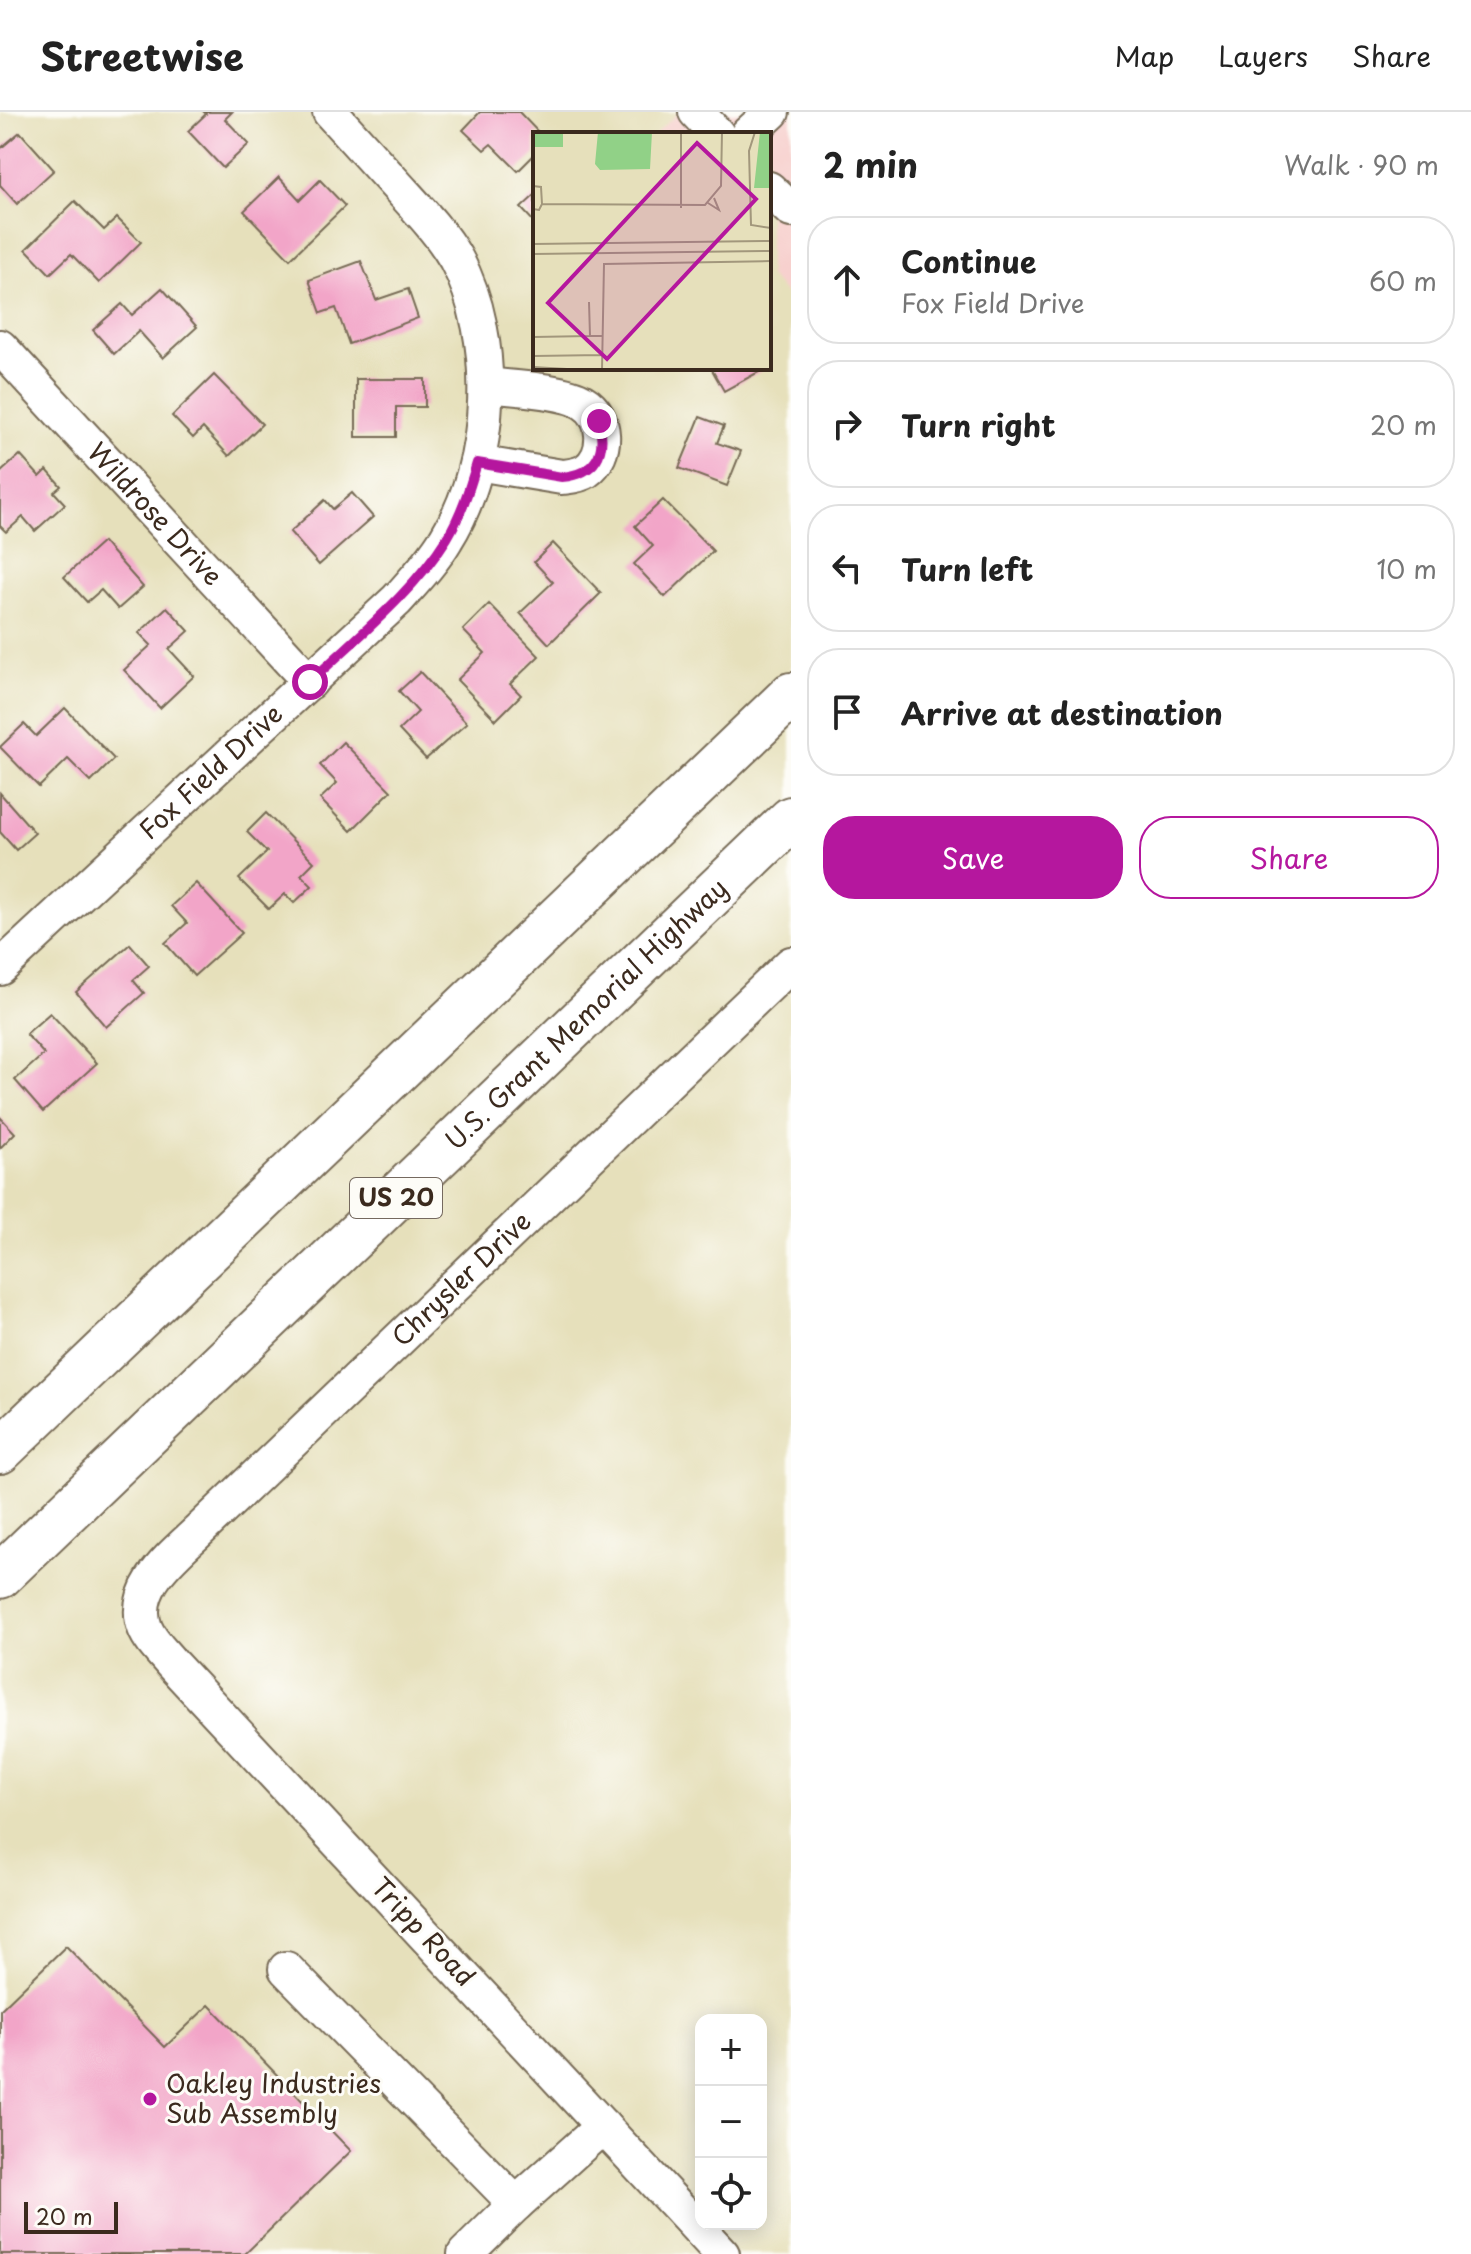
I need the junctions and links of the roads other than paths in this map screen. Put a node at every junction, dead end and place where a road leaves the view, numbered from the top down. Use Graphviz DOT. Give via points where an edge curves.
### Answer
graph roads {
  1 [pos="330,112"];
  2 [pos="696,112"];
  3 [pos="772,112"];
  4 [pos="715,132"];
  5 [pos="750,132"];
  6 [pos="771,191"];
  7 [pos="791,210"];
  8 [pos="0,347"];
  9 [pos="486,385"];
  10 [pos="477,463"];
  11 [pos="310,682"];
  12 [pos="791,695"];
  13 [pos="791,819"];
  14 [pos="791,964"];
  15 [pos="0,968"];
  16 [pos="0,1451"];
  17 [pos="0,1576"];
  18 [pos="141,1601"];
  19 [pos="286,1969"];
  20 [pos="603,2126"];
  21 [pos="516,2204"];
  22 [pos="465,2254"];
  23 [pos="722,2254"];
  1 -- 9 [label="street, Fox Field Drive" via="438,232 456,260 480,322"];
  2 -- 4 [label="street"];
  3 -- 5 [label="street"];
  6 -- 7 [label="street"];
  8 -- 11 [label="street, Wildrose Drive"];
  9 -- 10 [label="street, Fox Field Drive"];
  9 -- 10 [label="street" via="571,396 595,412 602,445 598,459 576,476"];
  10 -- 11 [label="street, Fox Field Drive" via="466,502 446,539 397,600"];
  11 -- 15 [label="street, Fox Field Drive"];
  12 -- 16 [label="main road"];
  13 -- 17 [label="main road, U.S. Grant Memorial Highway / US 20"];
  14 -- 18 [label="street, Chrysler Drive" via="204,1526 154,1576"];
  18 -- 20 [label="street, Tripp Road" via="145,1628 172,1664"];
  19 -- 21 [label="street"];
  20 -- 21 [label="street"];
  20 -- 23 [label="street, Tripp Road"];
  21 -- 22 [label="street"];
}
